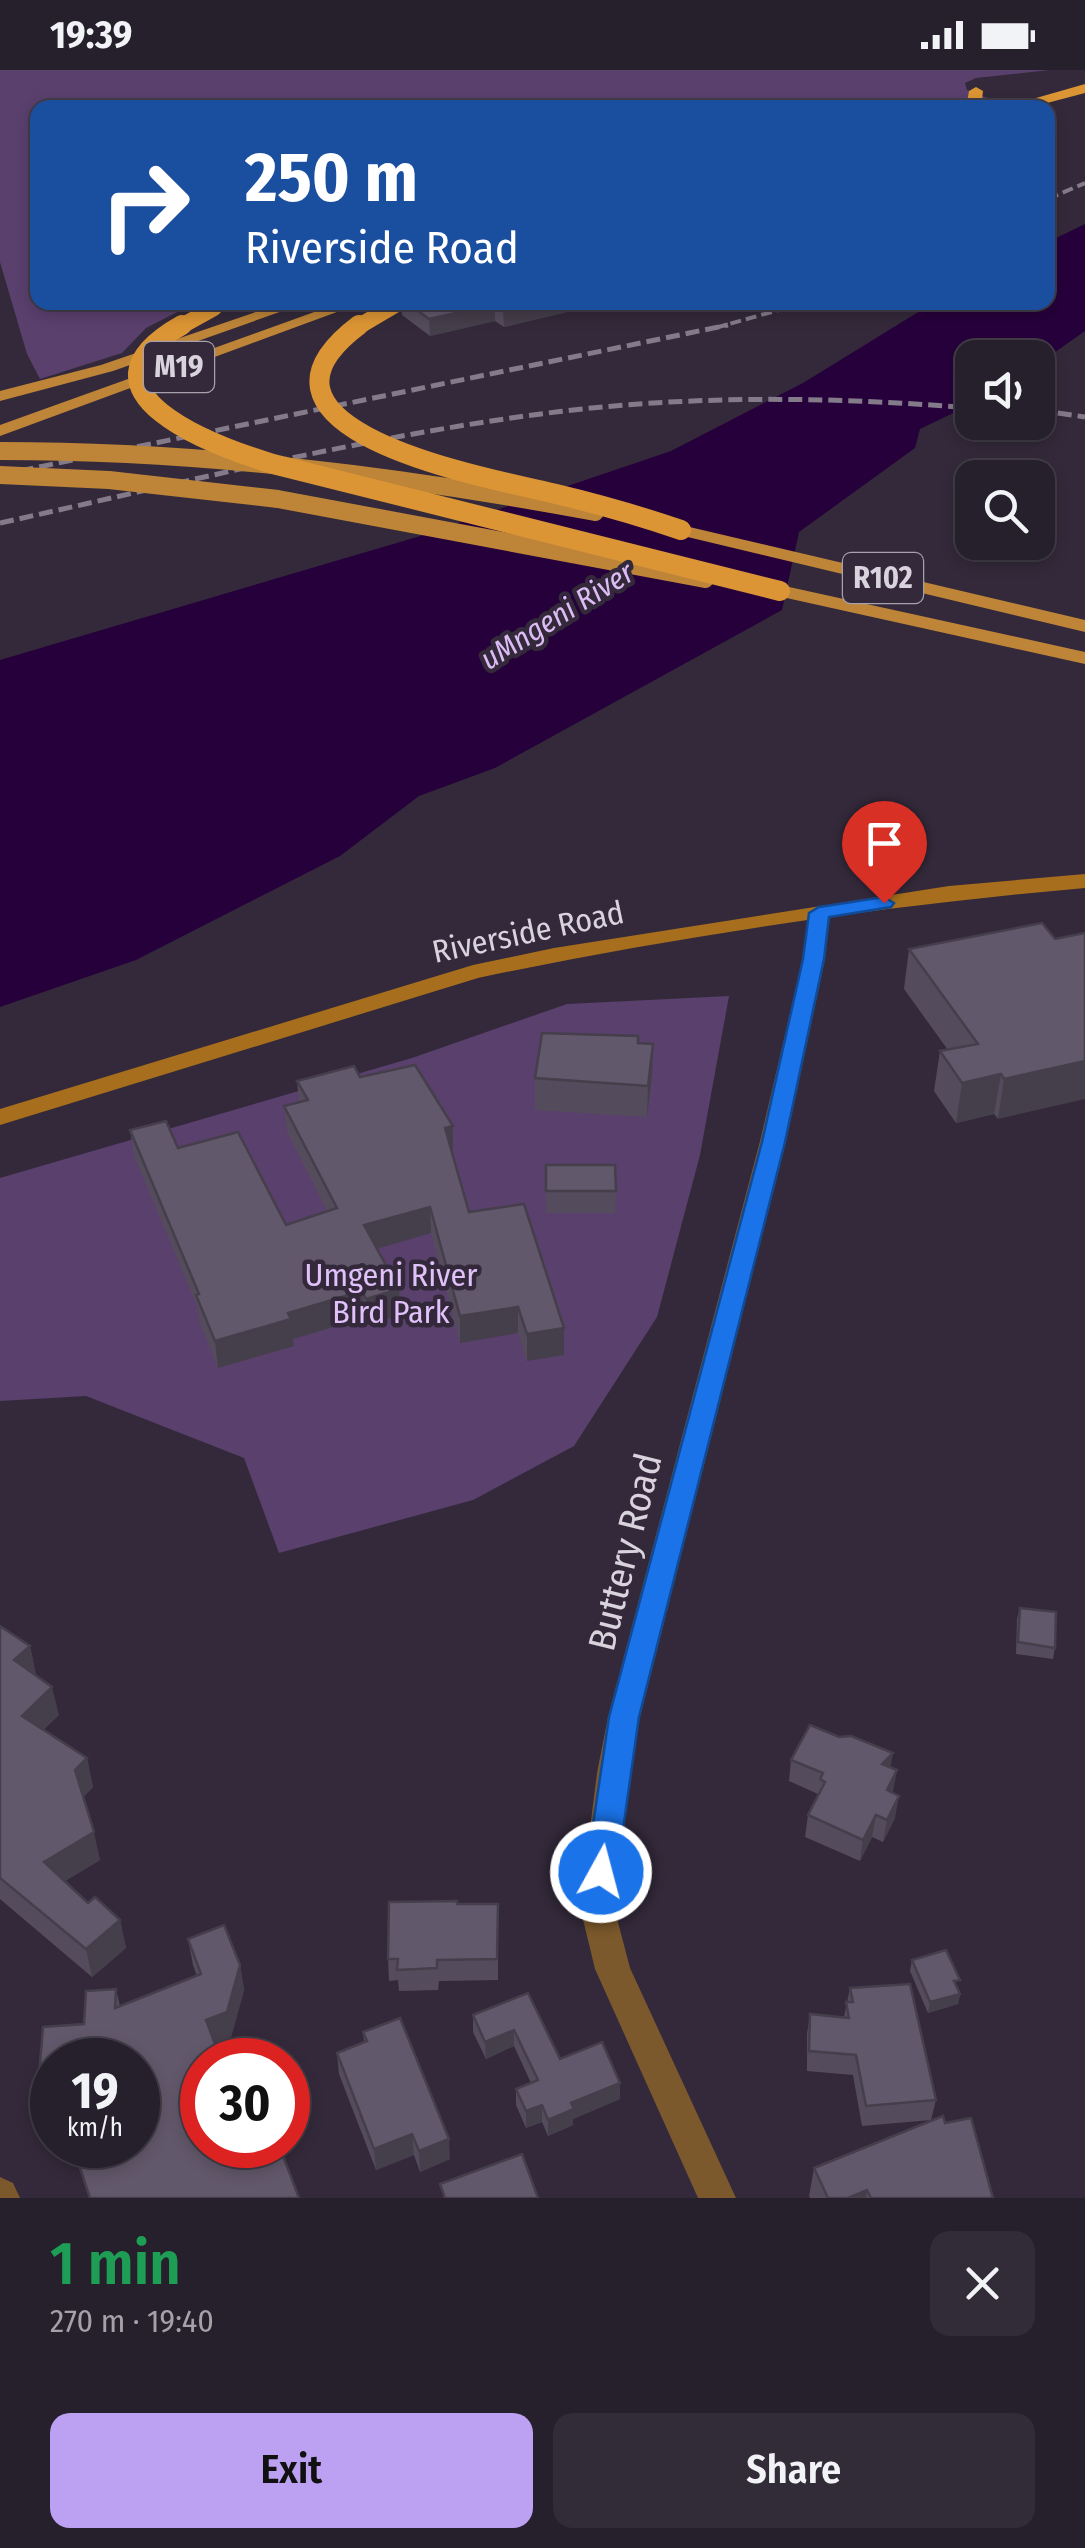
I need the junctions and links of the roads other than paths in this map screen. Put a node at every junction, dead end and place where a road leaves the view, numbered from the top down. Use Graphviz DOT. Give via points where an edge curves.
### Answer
graph roads {
  1 [pos="1085,88"];
  2 [pos="1039,100"];
  3 [pos="1085,100"];
  4 [pos="1055,107"];
  5 [pos="212,310"];
  6 [pos="276,310"];
  7 [pos="335,310"];
  8 [pos="386,310"];
  9 [pos="0,396"];
  10 [pos="0,431"];
  11 [pos="0,451"];
  12 [pos="0,476"];
  13 [pos="681,530"];
  14 [pos="780,590"];
  15 [pos="1085,626"];
  16 [pos="1085,658"];
  17 [pos="1085,881"];
  18 [pos="819,913"];
  19 [pos="0,1118"];
  20 [pos="717,2198"];
  1 -- 2 [label="highway"];
  3 -- 4 [label="highway"];
  5 -- 14 [label="highway, bridge" via="172,330 144,358 138,376 143,399 172,426 273,464"];
  6 -- 9 [label="main road, M19"];
  7 -- 10 [label="main road, M19"];
  8 -- 13 [label="highway, bridge" via="348,331 320,367 320,388 335,415 368,439 419,460"];
  11 -- 13 [label="main road, bridge" via="296,462"];
  12 -- 14 [label="main road, bridge" via="109,480 295,502"];
  13 -- 15 [label="main road, R102"];
  14 -- 16 [label="main road, R102"];
  17 -- 18 [label="main road, Riverside Road"];
  18 -- 19 [label="main road, Riverside Road" via="473,972"];
  18 -- 20 [label="street, Buttery Road" via="773,1142 624,1717 597,1907 613,1969"];
}
